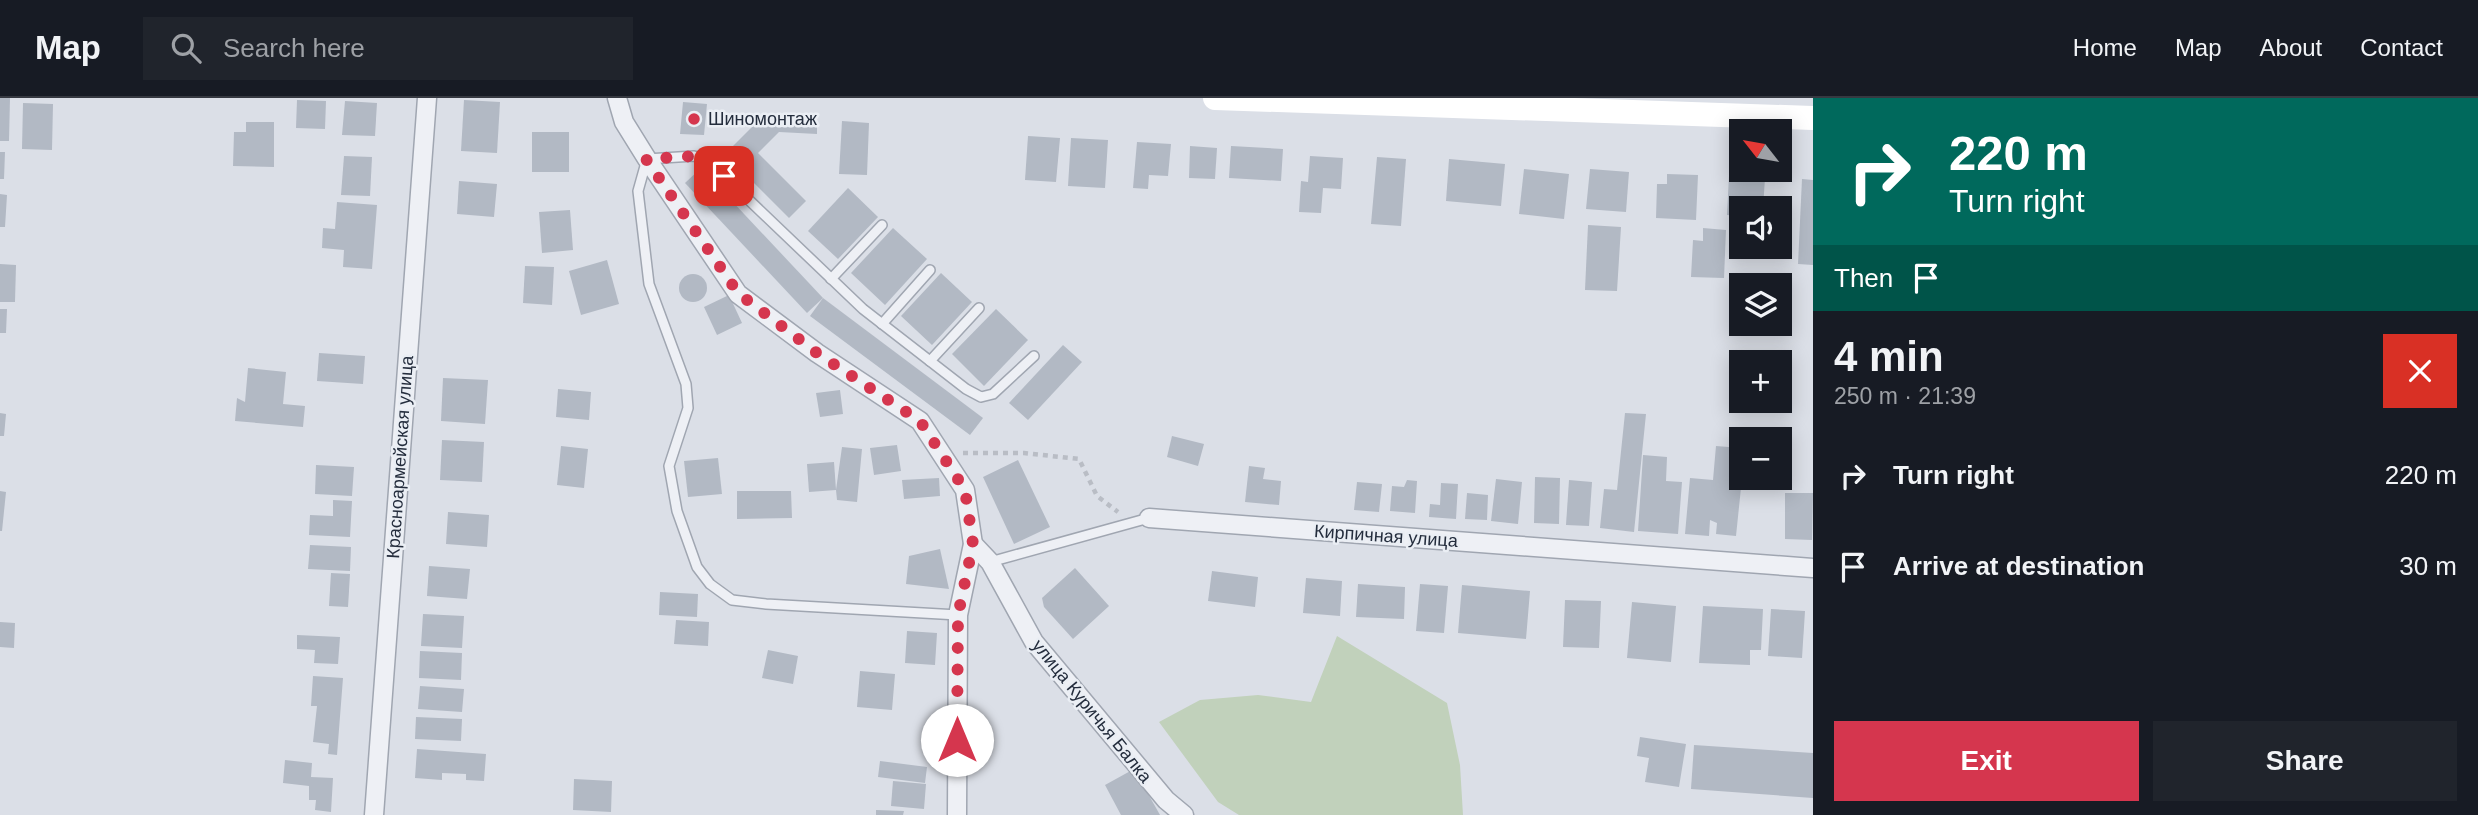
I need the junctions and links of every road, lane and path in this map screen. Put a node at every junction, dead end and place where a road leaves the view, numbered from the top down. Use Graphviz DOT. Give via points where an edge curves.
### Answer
graph roads {
  1 [pos="427,98"];
  2 [pos="617,98"];
  3 [pos="1214,98"];
  4 [pos="1813,118"];
  5 [pos="646,159"];
  6 [pos="882,225"];
  7 [pos="930,270"];
  8 [pos="831,279"];
  9 [pos="979,308"];
  10 [pos="882,324"];
  11 [pos="1034,356"];
  12 [pos="930,361"];
  13 [pos="928,433"];
  14 [pos="1141,520"];
  15 [pos="973,544"];
  16 [pos="990,562"];
  17 [pos="1813,568"];
  18 [pos="958,615"];
  19 [pos="374,815"];
  20 [pos="957,815"];
  21 [pos="1184,815"];
  1 -- 19 [label="street, Красноармейская улица"];
  2 -- 5 [label="street" via="624,122"];
  3 -- 4 [label="main road"];
  5 -- 8 [label="lane" via="706,159"];
  5 -- 13 [label="street" via="738,293 817,353 920,421"];
  5 -- 18 [label="lane" via="638,191 649,284 686,384 688,408 669,466 677,511 697,567 732,600"];
  6 -- 8 [label="lane"];
  7 -- 10 [label="lane"];
  8 -- 10 [label="lane"];
  9 -- 12 [label="lane"];
  10 -- 12 [label="lane"];
  11 -- 12 [label="lane" via="993,394 981,397"];
  13 -- 14 [label="path" via="956,453 1079,459 1097,496"];
  13 -- 15 [label="street" via="965,490"];
  14 -- 16 [label="lane, Кирпичная улица"];
  14 -- 17 [label="street, Кирпичная улица"];
  15 -- 16 [label="street"];
  15 -- 18 [label="street"];
  16 -- 21 [label="street, улица Куричья Балка" via="1034,642 1166,800"];
  18 -- 20 [label="street"];
}
